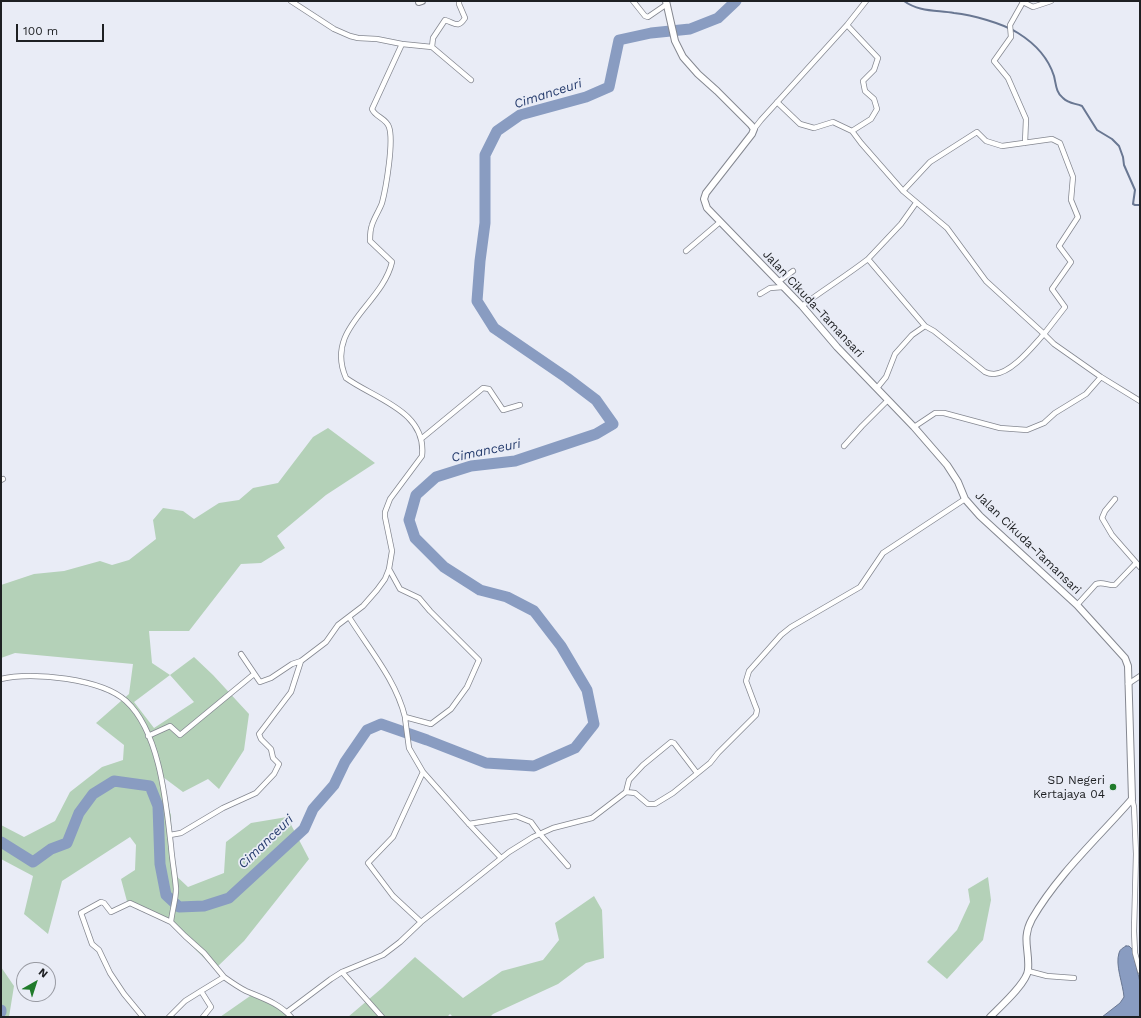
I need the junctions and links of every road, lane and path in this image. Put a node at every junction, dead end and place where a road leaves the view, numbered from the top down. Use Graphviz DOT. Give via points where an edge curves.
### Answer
graph roads {
  1 [pos="291,1"];
  2 [pos="419,1"];
  3 [pos="422,1"];
  4 [pos="459,1"];
  5 [pos="633,1"];
  6 [pos="866,1"];
  7 [pos="1051,1"];
  8 [pos="1022,2"];
  9 [pos="667,3"];
  10 [pos="847,25"];
  11 [pos="402,44"];
  12 [pos="432,47"];
  13 [pos="471,80"];
  14 [pos="777,102"];
  15 [pos="754,129"];
  16 [pos="852,131"];
  17 [pos="1025,143"];
  18 [pos="903,191"];
  19 [pos="916,203"];
  20 [pos="720,222"];
  21 [pos="686,251"];
  22 [pos="868,259"];
  23 [pos="792,272"];
  24 [pos="778,282"];
  25 [pos="783,287"];
  26 [pos="760,294"];
  27 [pos="802,306"];
  28 [pos="925,326"];
  29 [pos="1044,334"];
  30 [pos="1101,376"];
  31 [pos="877,388"];
  32 [pos="888,400"];
  33 [pos="1140,401"];
  34 [pos="520,405"];
  35 [pos="914,427"];
  36 [pos="421,439"];
  37 [pos="844,446"];
  38 [pos="965,498"];
  39 [pos="1115,499"];
  40 [pos="1136,563"];
  41 [pos="1140,567"];
  42 [pos="389,569"];
  43 [pos="1077,605"];
  44 [pos="349,617"];
  45 [pos="241,654"];
  46 [pos="301,661"];
  47 [pos="254,674"];
  48 [pos="1140,676"];
  49 [pos="1,679"];
  50 [pos="1128,684"];
  51 [pos="405,718"];
  52 [pos="148,736"];
  53 [pos="423,772"];
  54 [pos="697,773"];
  55 [pos="626,792"];
  56 [pos="1132,799"];
  57 [pos="469,824"];
  58 [pos="539,833"];
  59 [pos="170,834"];
  60 [pos="502,858"];
  61 [pos="568,866"];
  62 [pos="171,922"];
  63 [pos="421,922"];
  64 [pos="1028,971"];
  65 [pos="1140,971"];
  66 [pos="342,972"];
  67 [pos="224,977"];
  68 [pos="1074,978"];
  69 [pos="201,990"];
  70 [pos="287,1012"];
  71 [pos="994,1016"];
  72 [pos="143,1017"];
  73 [pos="170,1017"];
  74 [pos="203,1017"];
  75 [pos="291,1017"];
  76 [pos="382,1017"];
  1 -- 11 [label="street" via="334,29 350,36"];
  2 -- 3 [label="street"];
  4 -- 12 [label="street" via="466,18 456,25 445,20 433,38"];
  5 -- 9 [label="street" via="648,17"];
  6 -- 10 [label="street"];
  7 -- 8 [label="street" via="1033,7"];
  8 -- 17 [label="street" via="1010,25 1011,37 994,61 1008,78 1026,118"];
  9 -- 15 [label="street" via="675,41 682,57"];
  10 -- 14 [label="street"];
  10 -- 16 [label="street" via="878,58 874,70 863,81 865,91 874,99 877,109 871,119"];
  11 -- 12 [label="street"];
  11 -- 36 [label="street" via="372,109 388,125 390,154 384,192 372,226 370,241 392,262 379,290 347,331 341,344 341,352 346,378 401,410"];
  12 -- 13 [label="street"];
  14 -- 15 [label="street"];
  14 -- 16 [label="street" via="800,124 814,128 833,122"];
  15 -- 20 [label="street, Jalan Cikuda–Tamansari" via="706,193 704,199 707,208"];
  16 -- 18 [label="street"];
  17 -- 18 [label="street" via="1002,146 986,141 977,132 930,162"];
  17 -- 29 [label="street" via="1052,139 1060,144 1073,177 1071,200 1078,217 1059,246 1071,262 1052,289 1065,307"];
  18 -- 19 [label="street"];
  19 -- 22 [label="street" via="901,224"];
  19 -- 29 [label="street" via="947,228 986,281"];
  20 -- 21 [label="street"];
  20 -- 24 [label="street, Jalan Cikuda–Tamansari"];
  22 -- 27 [label="street"];
  22 -- 28 [label="street"];
  23 -- 24 [label="street"];
  24 -- 25 [label="street, Jalan Cikuda–Tamansari"];
  25 -- 26 [label="street" via="770,288"];
  25 -- 27 [label="street, Jalan Cikuda–Tamansari"];
  27 -- 31 [label="street, Jalan Cikuda–Tamansari"];
  28 -- 29 [label="street" via="984,372 994,374 1010,368"];
  28 -- 31 [label="street" via="912,335 895,354 886,378"];
  29 -- 30 [label="street" via="1054,344"];
  30 -- 33 [label="street"];
  30 -- 35 [label="street" via="1086,394 1044,423 1027,430 1000,428 944,413 935,413"];
  31 -- 32 [label="street, Jalan Cikuda–Tamansari"];
  32 -- 35 [label="street, Jalan Cikuda–Tamansari"];
  32 -- 37 [label="street"];
  34 -- 36 [label="street" via="503,410 489,389 483,388"];
  35 -- 38 [label="street, Jalan Cikuda–Tamansari" via="947,465"];
  36 -- 42 [label="street" via="422,456 390,499 385,512 392,551"];
  38 -- 43 [label="street, Jalan Cikuda–Tamansari" via="980,516"];
  38 -- 54 [label="street" via="883,554 860,587 781,635 749,671 746,680 757,710 756,715"];
  39 -- 40 [label="street" via="1102,518 1112,535"];
  40 -- 41 [label="street"];
  40 -- 43 [label="street" via="1115,585 1100,582 1096,584"];
  42 -- 44 [label="street" via="377,590"];
  42 -- 44 [label="street" via="400,589 419,598 479,660 466,687 451,709 432,724 405,717 402,704 379,661"];
  43 -- 50 [label="street, Jalan Cikuda–Tamansari" via="1125,658 1128,666"];
  44 -- 46 [label="street" via="338,625 326,642"];
  45 -- 47 [label="street"];
  46 -- 47 [label="street" via="260,682"];
  46 -- 59 [label="street" via="291,692 259,734 279,764 274,774 256,794 223,808 181,834"];
  47 -- 52 [label="street" via="180,735 170,726"];
  48 -- 50 [label="street"];
  49 -- 52 [label="street" via="14,676 53,678 84,682 107,689 127,702"];
  50 -- 56 [label="street, Jalan Cikuda–Tamansari"];
  51 -- 53 [label="street" via="410,748"];
  52 -- 59 [label="street" via="162,778"];
  53 -- 57 [label="street"];
  53 -- 63 [label="street" via="393,837 368,863 394,896"];
  54 -- 55 [label="street" via="673,794 655,804 648,804 635,794"];
  54 -- 55 [label="street" via="671,742 642,765 629,780"];
  55 -- 58 [label="street" via="592,818"];
  56 -- 64 [label="street" via="1079,856 1032,919 1026,936"];
  56 -- 65 [label="street" via="1136,854 1135,953"];
  57 -- 58 [label="street" via="516,816 531,822"];
  57 -- 60 [label="street"];
  58 -- 60 [label="street"];
  58 -- 61 [label="street"];
  59 -- 62 [label="street" via="176,889"];
  60 -- 63 [label="street"];
  62 -- 67 [label="street" via="204,953"];
  62 -- 72 [label="street" via="130,903 112,912 101,902 81,913 92,944 99,950 124,994"];
  63 -- 66 [label="street" via="383,955"];
  64 -- 68 [label="street" via="1047,976"];
  64 -- 71 [label="street" via="1016,991"];
  66 -- 70 [label="street"];
  66 -- 76 [label="street"];
  67 -- 69 [label="street"];
  67 -- 70 [label="street" via="245,991 265,998"];
  69 -- 73 [label="street" via="185,1001"];
  69 -- 74 [label="street" via="211,1007"];
  70 -- 75 [label="street"];
}
